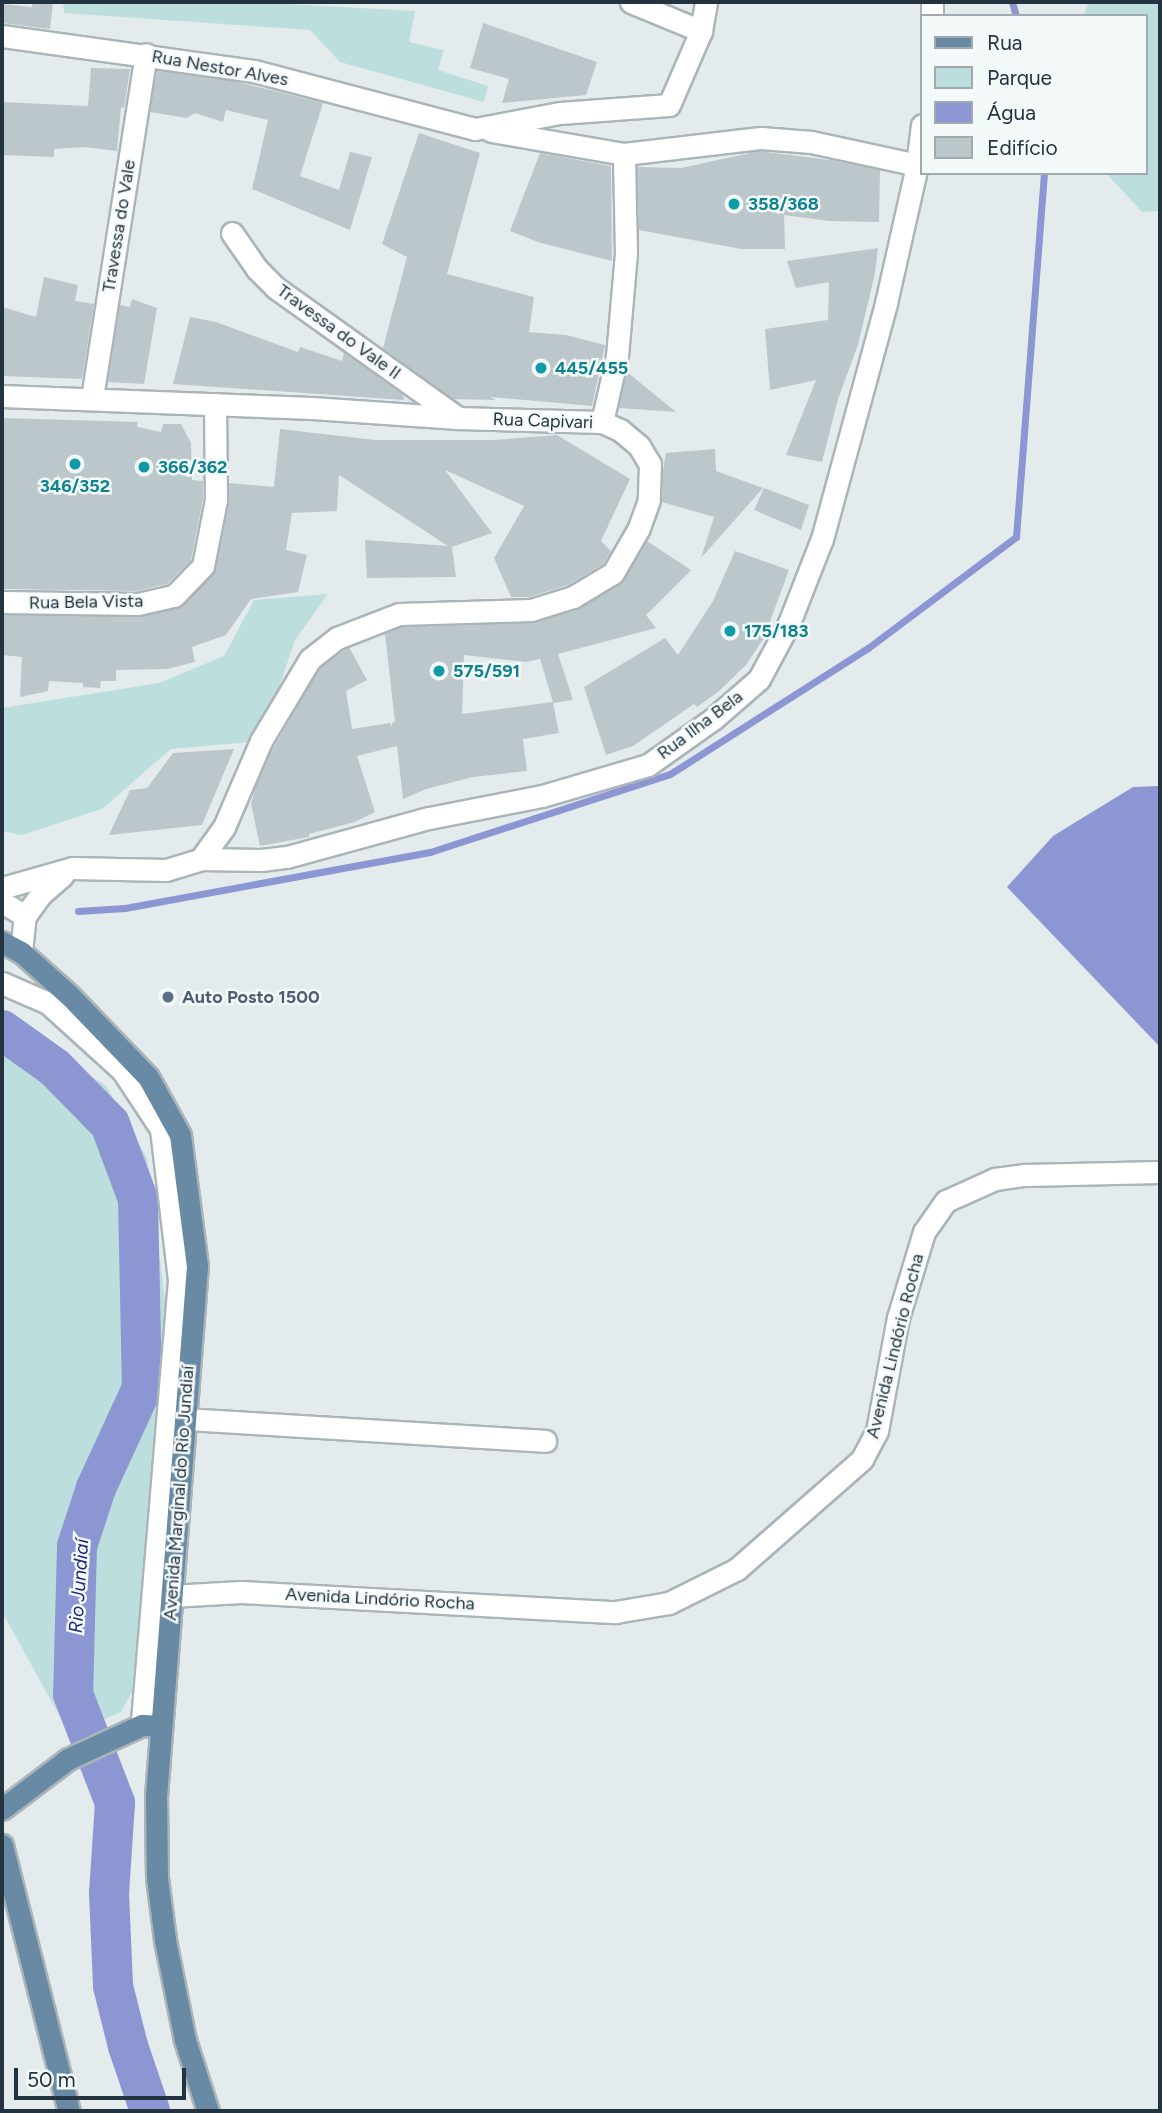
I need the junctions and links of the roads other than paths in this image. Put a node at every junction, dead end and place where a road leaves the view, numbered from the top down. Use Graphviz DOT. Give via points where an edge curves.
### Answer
graph roads {
  1 [pos="631,2"];
  2 [pos="706,2"];
  3 [pos="701,31"];
  4 [pos="2,36"];
  5 [pos="146,54"];
  6 [pos="475,129"];
  7 [pos="920,141"];
  8 [pos="624,155"];
  9 [pos="917,165"];
  10 [pos="232,233"];
  11 [pos="2,396"];
  12 [pos="92,398"];
  13 [pos="215,404"];
  14 [pos="458,418"];
  15 [pos="602,422"];
  16 [pos="2,602"];
  17 [pos="201,859"];
  18 [pos="72,868"];
  19 [pos="2,888"];
  20 [pos="2,902"];
  21 [pos="25,916"];
  22 [pos="11,947"];
  23 [pos="2,983"];
  24 [pos="1160,1172"];
  25 [pos="176,1419"];
  26 [pos="545,1441"];
  27 [pos="162,1598"];
  28 [pos="142,1728"];
  29 [pos="2,1809"];
  30 [pos="2,1845"];
  31 [pos="69,2111"];
  32 [pos="208,2111"];
  1 -- 3 [label="street"];
  2 -- 3 [label="street"];
  3 -- 6 [label="street, Rua Nestor Alves" via="669,105 560,113"];
  4 -- 5 [label="street, Rua Nestor Alves"];
  5 -- 6 [label="street, Rua Nestor Alves" via="254,71"];
  5 -- 12 [label="street, Travessa do Vale"];
  6 -- 8 [label="street, Rua Nestor Alves"];
  7 -- 9 [label="street, Rua Ilha Bela"];
  8 -- 9 [label="street, Rua Nestor Alves" via="761,138 811,142"];
  8 -- 15 [label="street" via="626,253 617,356"];
  9 -- 17 [label="street, Rua Ilha Bela" via="886,303 822,539 789,623 759,678 713,719 648,765 542,796 429,818 287,857"];
  10 -- 14 [label="street, Travessa do Vale II" via="276,288"];
  11 -- 12 [label="street, Rua Capivari"];
  12 -- 13 [label="street, Rua Capivari"];
  13 -- 14 [label="street, Rua Capivari"];
  13 -- 16 [label="street, Rua Bela Vista" via="216,500 204,566 174,596 138,604"];
  14 -- 15 [label="street, Rua Capivari"];
  15 -- 17 [label="street, Rua Capivari" via="639,446 650,464 649,499 639,528 613,573 573,597 531,610 399,614 337,638 310,659 261,741 224,827"];
  17 -- 18 [label="street, Rua Ilha Bela" via="166,870"];
  18 -- 19 [label="street, Rua Ilha Bela"];
  18 -- 21 [label="street" via="41,894"];
  20 -- 21 [label="street"];
  21 -- 22 [label="street"];
  22 -- 25 [label="main road, Avenida Marginal do Rio Jundiaí" via="70,996 148,1077 180,1135 197,1266"];
  23 -- 25 [label="street" via="48,1003 122,1070 161,1129 179,1280"];
  24 -- 27 [label="street, Avenida Lindório Rocha" via="995,1179 946,1201 924,1231 898,1318 877,1432 862,1460 737,1569 669,1603 615,1612 242,1592"];
  25 -- 26 [label="street"];
  25 -- 27 [label="main road, Avenida Marginal do Rio Jundiaí"];
  27 -- 28 [label="main road, Avenida Marginal do Rio Jundiaí"];
  28 -- 29 [label="main road" via="68,1759"];
  28 -- 32 [label="main road, Avenida Marginal do Rio Jundiaí" via="156,1796 157,1878 165,1940 185,2040"];
  30 -- 31 [label="main road"];
}
